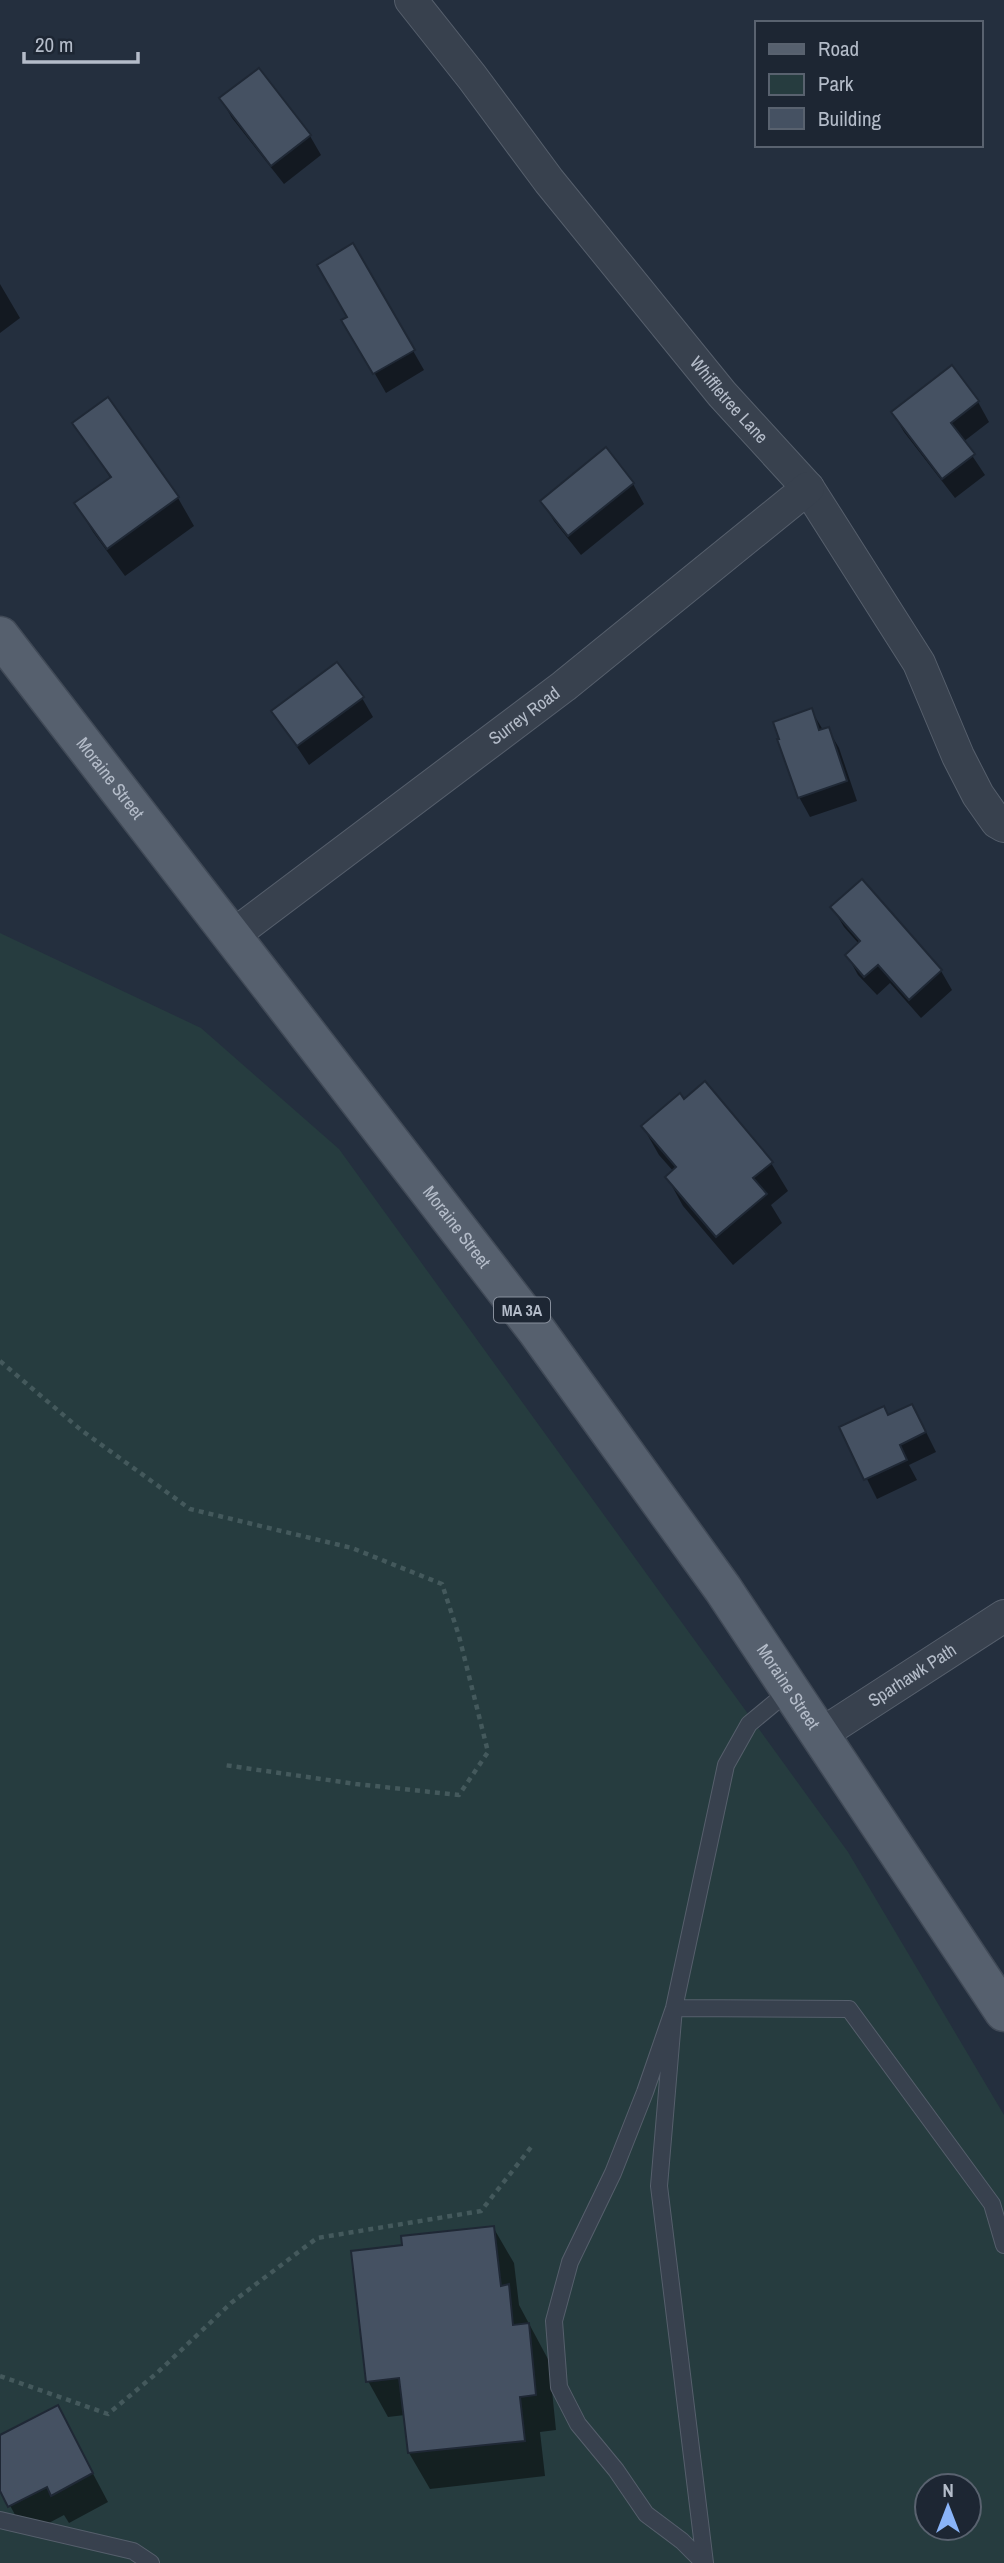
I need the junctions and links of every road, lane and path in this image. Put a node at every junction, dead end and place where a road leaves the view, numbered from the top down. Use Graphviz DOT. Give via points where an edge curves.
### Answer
graph roads {
  1 [pos="411,0"];
  2 [pos="808,488"];
  3 [pos="0,636"];
  4 [pos="1004,826"];
  5 [pos="232,936"];
  6 [pos="0,1361"];
  7 [pos="1004,1616"];
  8 [pos="790,1690"];
  9 [pos="820,1735"];
  10 [pos="225,1765"];
  11 [pos="674,2008"];
  12 [pos="1004,2012"];
  13 [pos="532,2146"];
  14 [pos="1004,2245"];
  15 [pos="0,2376"];
  16 [pos="0,2521"];
  17 [pos="151,2563"];
  18 [pos="705,2563"];
  1 -- 2 [label="street, Whiffletree Lane" via="549,181 722,394"];
  2 -- 4 [label="street, Whiffletree Lane" via="919,663 978,795"];
  2 -- 5 [label="street, Surrey Road" via="564,686"];
  3 -- 5 [label="main road, Moraine Street / MA 3A"];
  5 -- 8 [label="main road, Moraine Street / MA 3A" via="537,1331"];
  6 -- 10 [label="path" via="81,1430 190,1508 352,1548 442,1584 488,1752 459,1796"];
  7 -- 9 [label="street, Sparhawk Path"];
  8 -- 9 [label="main road, Moraine Street / MA 3A"];
  8 -- 11 [label="lane" via="749,1724 726,1765"];
  9 -- 12 [label="main road, Moraine Street / MA 3A"];
  11 -- 14 [label="lane" via="849,2009 992,2204"];
  11 -- 18 [label="lane" via="659,2186"];
  11 -- 18 [label="lane" via="613,2173 570,2262 554,2321 556,2358 559,2387 578,2424 646,2514"];
  13 -- 15 [label="path" via="481,2211 317,2238 231,2303 108,2414"];
  16 -- 17 [label="lane" via="133,2551"];
}
